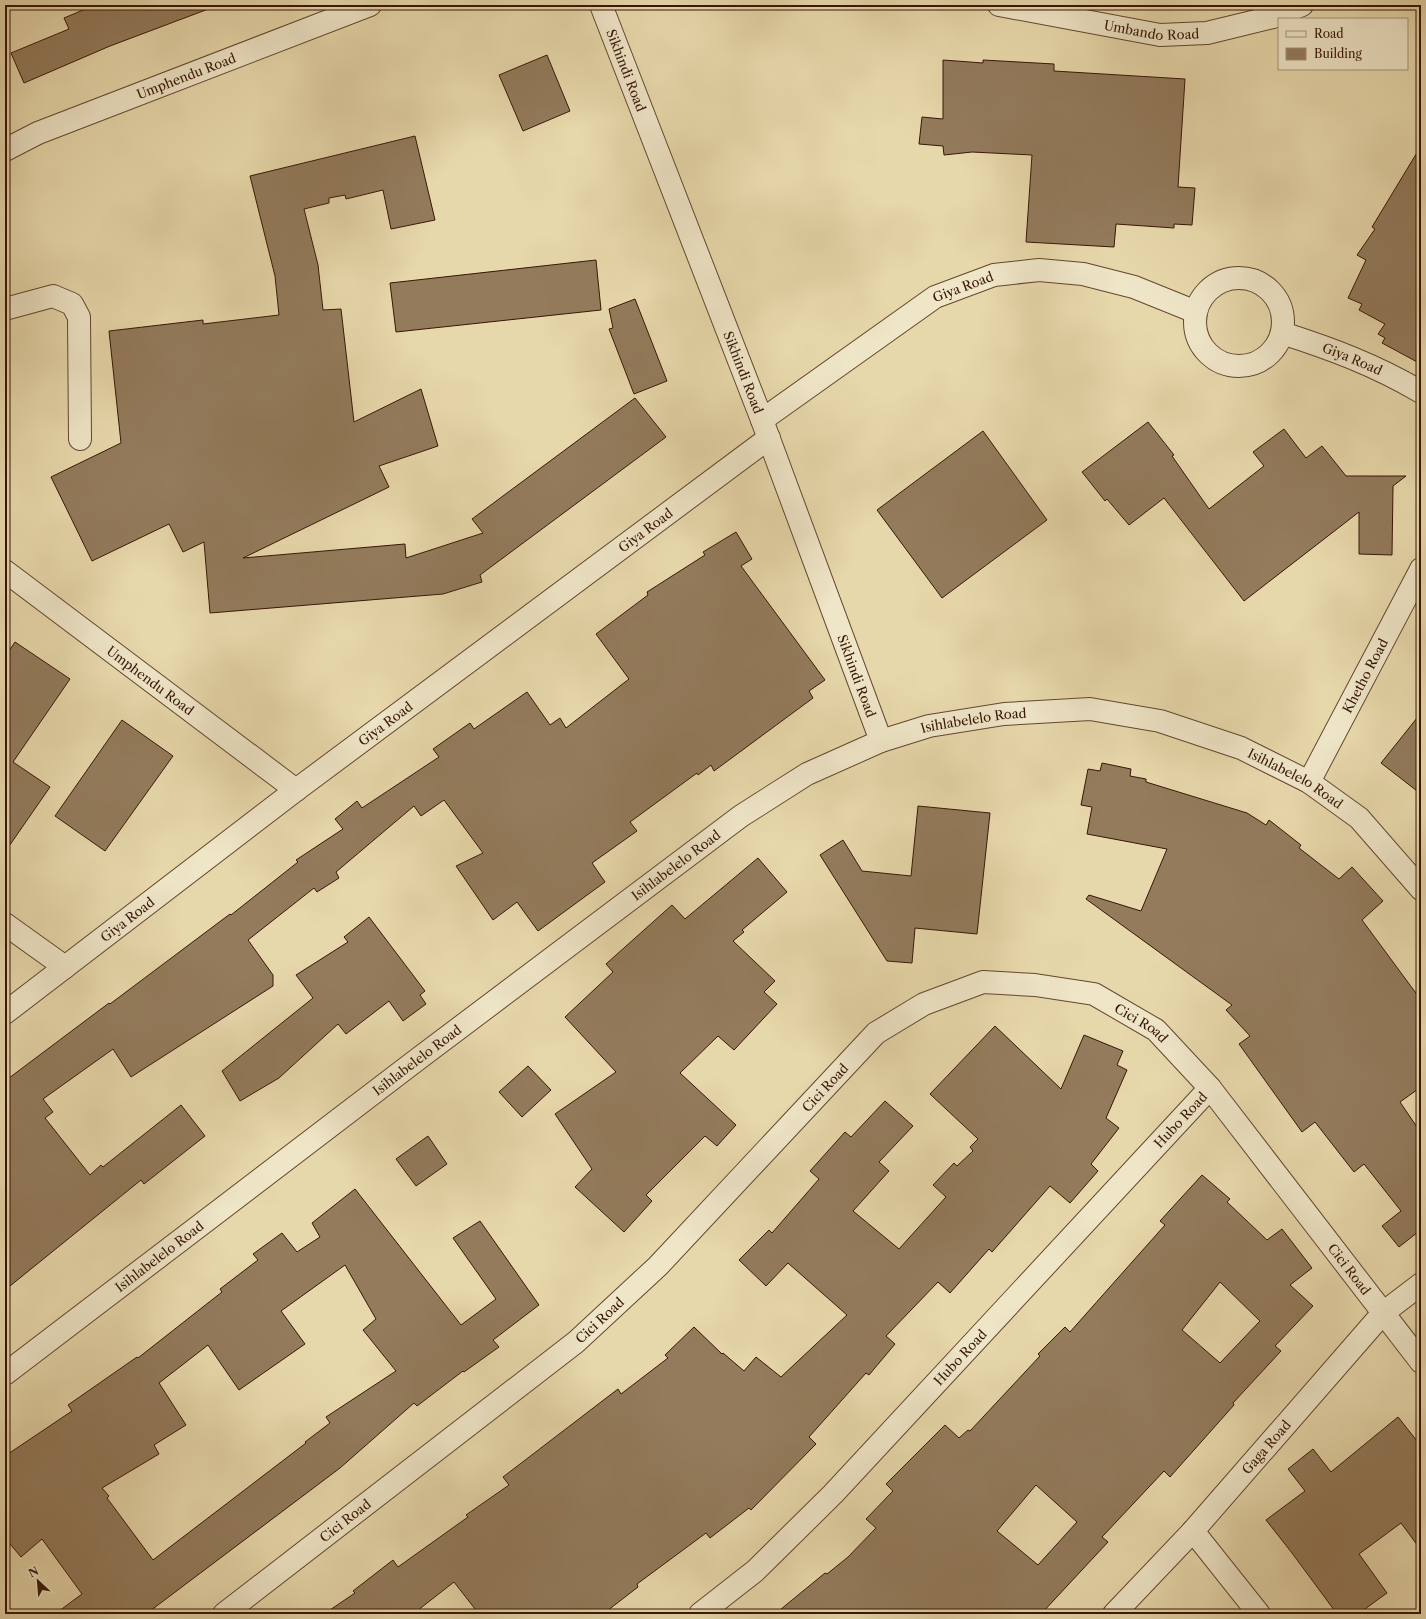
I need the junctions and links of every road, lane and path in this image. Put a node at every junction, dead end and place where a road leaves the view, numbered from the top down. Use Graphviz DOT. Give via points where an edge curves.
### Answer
graph roads {
  1 [pos="370,5"];
  2 [pos="601,5"];
  3 [pos="999,5"];
  4 [pos="1302,5"];
  5 [pos="1084,13"];
  6 [pos="5,150"];
  7 [pos="5,309"];
  8 [pos="1196,312"];
  9 [pos="1282,333"];
  10 [pos="1421,392"];
  11 [pos="766,429"];
  12 [pos="80,439"];
  13 [pos="1421,569"];
  14 [pos="5,570"];
  15 [pos="881,741"];
  16 [pos="1309,782"];
  17 [pos="296,790"];
  18 [pos="1421,889"];
  19 [pos="5,924"];
  20 [pos="65,968"];
  21 [pos="5,1014"];
  22 [pos="1210,1088"];
  23 [pos="1421,1284"];
  24 [pos="1383,1313"];
  25 [pos="1421,1362"];
  26 [pos="5,1374"];
  27 [pos="1193,1531"];
  28 [pos="224,1614"];
  29 [pos="700,1614"];
  30 [pos="1114,1614"];
  31 [pos="1259,1614"];
  1 -- 6 [label="street, Umphendu Road" via="38,133"];
  2 -- 11 [label="street, Sikhindi Road"];
  3 -- 5 [label="street, Umbando Road"];
  4 -- 5 [label="street, Umbando Road" via="1274,17 1207,33 1160,35"];
  7 -- 12 [label="street" via="53,296 72,304 79,317"];
  8 -- 9 [label="street" via="1195,328 1199,342 1221,363 1236,366 1252,364 1265,357 1276,346"];
  8 -- 9 [label="street" via="1202,298 1213,287 1227,280 1242,279 1256,282 1269,290 1278,302 1283,318"];
  8 -- 11 [label="street, Giya Road" via="1134,287 1083,274 1039,270 994,275 935,297"];
  9 -- 10 [label="street, Giya Road" via="1345,354"];
  11 -- 15 [label="street, Sikhindi Road"];
  11 -- 17 [label="street, Giya Road"];
  13 -- 16 [label="street, Khetho Road"];
  14 -- 17 [label="street, Umphendu Road"];
  15 -- 16 [label="street, Isihlabelelo Road" via="929,726 996,715 1090,710 1160,721 1234,746"];
  15 -- 26 [label="street, Isihlabelelo Road" via="807,774 741,816"];
  16 -- 18 [label="street, Isihlabelelo Road" via="1359,818"];
  17 -- 20 [label="street, Giya Road"];
  19 -- 20 [label="street"];
  20 -- 21 [label="street, Giya Road"];
  22 -- 24 [label="street, Cici Road"];
  22 -- 28 [label="street, Cici Road" via="1156,1030 1094,994 1035,984 983,982 924,1004 876,1033 658,1266 576,1342"];
  22 -- 29 [label="street, Hubo Road" via="833,1494 755,1571"];
  23 -- 24 [label="street, Gaga Road"];
  24 -- 25 [label="street, Cici Road"];
  24 -- 27 [label="street, Gaga Road"];
  27 -- 30 [label="street, Gaga Road"];
  27 -- 31 [label="street"];
}
